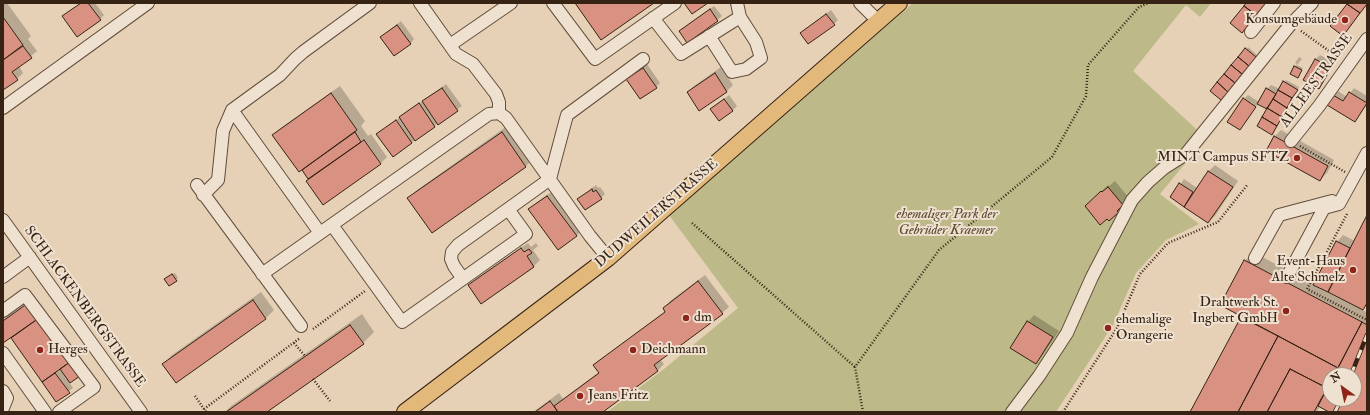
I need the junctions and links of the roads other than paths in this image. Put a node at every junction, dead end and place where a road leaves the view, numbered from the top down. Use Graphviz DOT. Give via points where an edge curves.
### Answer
graph roads {
  1 [pos="148,3"];
  2 [pos="370,3"];
  3 [pos="420,3"];
  4 [pos="511,3"];
  5 [pos="553,3"];
  6 [pos="675,3"];
  7 [pos="737,3"];
  8 [pos="860,3"];
  9 [pos="899,3"];
  10 [pos="1274,3"];
  11 [pos="1312,3"];
  12 [pos="740,17"];
  13 [pos="653,18"];
  14 [pos="878,21"];
  15 [pos="1251,32"];
  16 [pos="709,36"];
  17 [pos="1367,39"];
  18 [pos="450,45"];
  19 [pos="643,59"];
  20 [pos="3,108"];
  21 [pos="232,110"];
  22 [pos="499,113"];
  23 [pos="1291,141"];
  24 [pos="1367,153"];
  25 [pos="550,179"];
  26 [pos="1332,201"];
  27 [pos="508,209"];
  28 [pos="3,220"];
  29 [pos="332,225"];
  30 [pos="320,233"];
  31 [pos="30,257"];
  32 [pos="608,258"];
  33 [pos="1255,258"];
  34 [pos="262,274"];
  35 [pos="3,277"];
  36 [pos="1287,277"];
  37 [pos="463,279"];
  38 [pos="3,310"];
  39 [pos="303,333"];
  40 [pos="3,353"];
  41 [pos="3,391"];
  42 [pos="3,408"];
  43 [pos="45,412"];
  44 [pos="59,412"];
  45 [pos="141,412"];
  46 [pos="405,412"];
  47 [pos="1012,412"];
  1 -- 20 [label="street"];
  2 -- 21 [label="street" via="303,52 280,75"];
  3 -- 18 [label="street"];
  4 -- 18 [label="street"];
  5 -- 13 [label="street" via="595,59"];
  6 -- 13 [label="street"];
  7 -- 12 [label="street"];
  8 -- 14 [label="street"];
  9 -- 14 [label="main road, DUDWEILERSTRASSE"];
  10 -- 15 [label="street"];
  11 -- 47 [label="street" via="1290,25 1186,154 1164,168 1132,200 1092,277 1067,333"];
  12 -- 16 [label="street"];
  12 -- 16 [label="street" via="756,42 761,58 746,69 732,72"];
  13 -- 16 [label="street" via="681,54"];
  14 -- 32 [label="main road, DUDWEILERSTRASSE"];
  17 -- 23 [label="street, ALLEESTRASSE"];
  18 -- 22 [label="street" via="456,54 473,64 496,94"];
  19 -- 25 [label="street" via="568,115"];
  21 -- 30 [label="street"];
  21 -- 34 [label="street" via="222,131 218,180 200,190"];
  22 -- 25 [label="street" via="506,118"];
  22 -- 29 [label="street" via="489,114"];
  24 -- 36 [label="street" via="1339,204 1324,208"];
  25 -- 27 [label="street"];
  25 -- 32 [label="street"];
  26 -- 33 [label="street" via="1279,215"];
  27 -- 37 [label="street" via="452,252 451,259"];
  27 -- 37 [label="street" via="526,234"];
  28 -- 31 [label="street, SCHLACKENBERGSTRASSE"];
  29 -- 30 [label="street"];
  29 -- 37 [label="street" via="402,322"];
  30 -- 34 [label="street"];
  31 -- 35 [label="street"];
  31 -- 45 [label="street, SCHLACKENBERGSTRASSE"];
  32 -- 46 [label="main road, DUDWEILERSTRASSE"];
  34 -- 39 [label="street"];
  38 -- 44 [label="street" via="25,295 94,387"];
  40 -- 43 [label="street"];
  41 -- 42 [label="street" via="7,398"];
}
